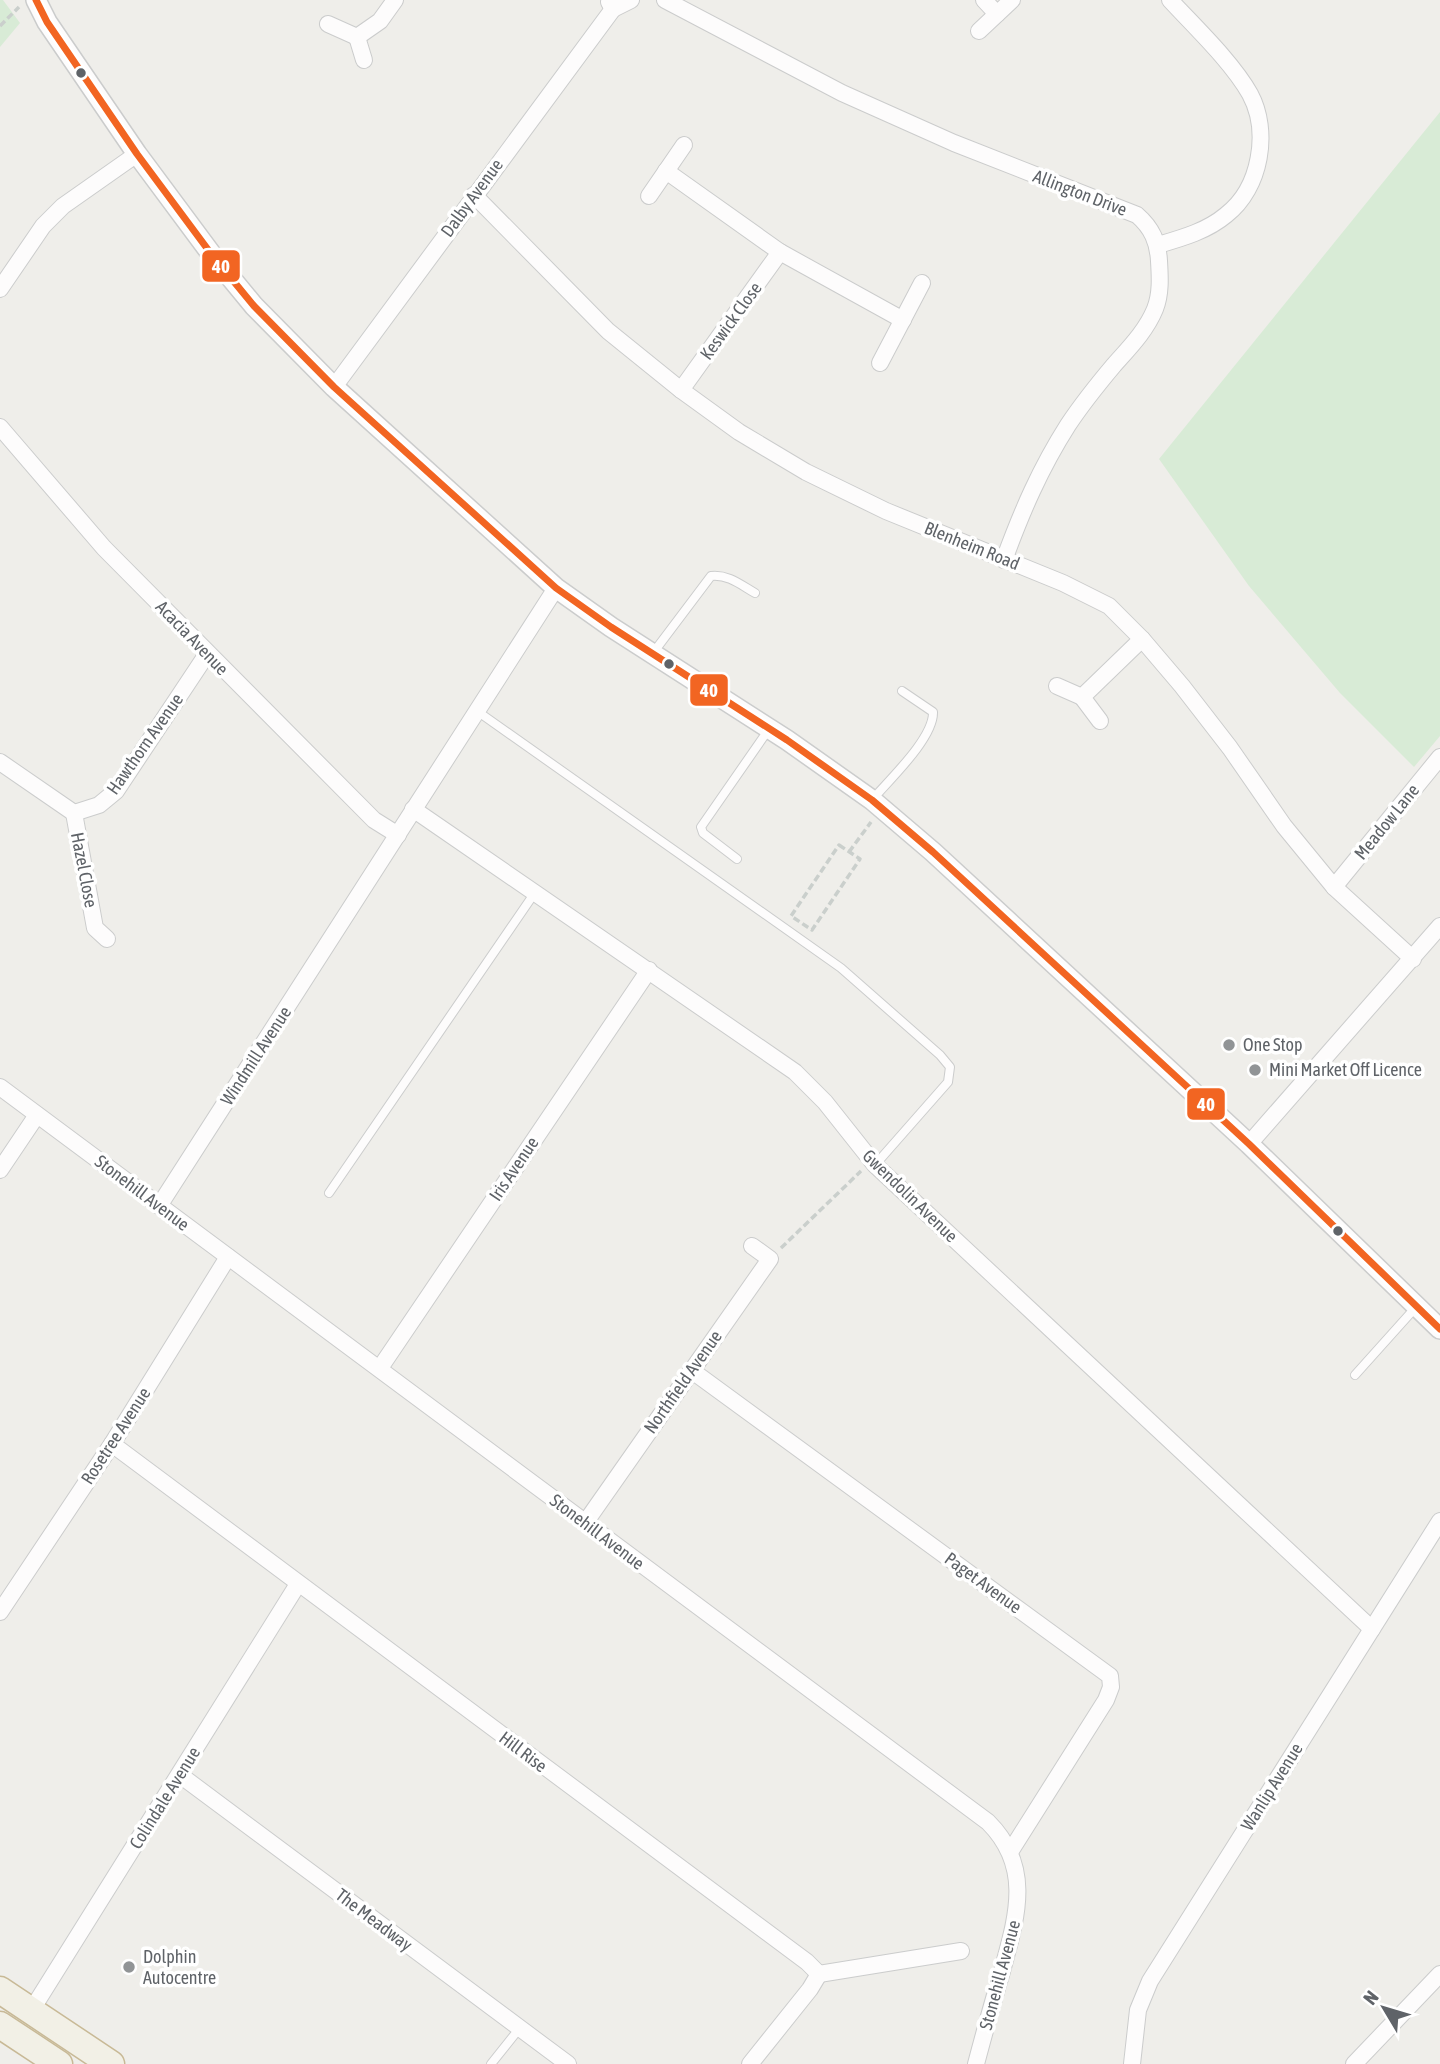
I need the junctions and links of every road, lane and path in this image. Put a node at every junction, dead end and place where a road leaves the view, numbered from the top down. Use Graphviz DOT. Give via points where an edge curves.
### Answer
graph roads {
  1 [pos="25,0"];
  2 [pos="36,0"];
  3 [pos="395,0"];
  4 [pos="631,0"];
  5 [pos="665,0"];
  6 [pos="984,0"];
  7 [pos="1012,0"];
  8 [pos="1170,0"];
  9 [pos="611,5"];
  10 [pos="997,14"];
  11 [pos="328,24"];
  12 [pos="0,26"];
  13 [pos="979,31"];
  14 [pos="357,37"];
  15 [pos="364,60"];
  16 [pos="684,145"];
  17 [pos="136,154"];
  18 [pos="666,171"];
  19 [pos="474,195"];
  20 [pos="649,196"];
  21 [pos="1158,245"];
  22 [pos="780,252"];
  23 [pos="922,283"];
  24 [pos="0,289"];
  25 [pos="903,320"];
  26 [pos="880,363"];
  27 [pos="334,387"];
  28 [pos="681,390"];
  29 [pos="0,427"];
  30 [pos="1004,560"];
  31 [pos="556,588"];
  32 [pos="755,593"];
  33 [pos="1142,639"];
  34 [pos="653,653"];
  35 [pos="207,654"];
  36 [pos="1057,686"];
  37 [pos="902,691"];
  38 [pos="1082,697"];
  39 [pos="477,710"];
  40 [pos="1100,721"];
  41 [pos="769,729"];
  42 [pos="1440,757"];
  43 [pos="0,762"];
  44 [pos="876,804"];
  45 [pos="413,808"];
  46 [pos="74,813"];
  47 [pos="398,835"];
  48 [pos="849,852"];
  49 [pos="737,859"];
  50 [pos="1334,887"];
  51 [pos="536,891"];
  52 [pos="1440,926"];
  53 [pos="95,930"];
  54 [pos="1413,959"];
  55 [pos="649,970"];
  56 [pos="0,1087"];
  57 [pos="37,1115"];
  58 [pos="1249,1144"];
  59 [pos="873,1163"];
  60 [pos="0,1170"];
  61 [pos="328,1193"];
  62 [pos="159,1206"];
  63 [pos="752,1246"];
  64 [pos="228,1257"];
  65 [pos="770,1259"];
  66 [pos="1417,1307"];
  67 [pos="1440,1329"];
  68 [pos="380,1368"];
  69 [pos="691,1370"];
  70 [pos="1355,1375"];
  71 [pos="112,1444"];
  72 [pos="1440,1521"];
  73 [pos="585,1523"];
  74 [pos="298,1584"];
  75 [pos="0,1612"];
  76 [pos="1372,1629"];
  77 [pos="180,1775"];
  78 [pos="1010,1852"];
  79 [pos="961,1951"];
  80 [pos="819,1974"];
  81 [pos="1440,1974"];
  82 [pos="0,1990"];
  83 [pos="31,2011"];
  84 [pos="0,2025"];
  85 [pos="519,2029"];
  86 [pos="59,2064"];
  87 [pos="111,2064"];
  88 [pos="491,2064"];
  89 [pos="568,2064"];
  90 [pos="750,2064"];
  91 [pos="976,2064"];
  92 [pos="1132,2064"];
  93 [pos="1354,2064"];
  1 -- 12 [label="path"];
  2 -- 17 [label="street"];
  3 -- 14 [label="street" via="380,21"];
  4 -- 9 [label="street"];
  5 -- 21 [label="street, Allington Drive" via="842,93 1137,215"];
  6 -- 10 [label="street"];
  7 -- 10 [label="street"];
  8 -- 21 [label="street" via="1239,77 1260,119 1262,142 1244,194 1227,214 1200,231"];
  9 -- 19 [label="street, Dalby Avenue"];
  10 -- 13 [label="street"];
  11 -- 14 [label="street"];
  14 -- 15 [label="street"];
  16 -- 18 [label="street"];
  17 -- 24 [label="street" via="63,206 43,226"];
  17 -- 27 [label="street" via="254,306"];
  18 -- 20 [label="street"];
  18 -- 22 [label="street"];
  19 -- 27 [label="street, Dalby Avenue"];
  19 -- 28 [label="street, Blenheim Road" via="608,331"];
  21 -- 30 [label="street" via="1155,308 1142,333 1055,446 1025,500"];
  22 -- 25 [label="street"];
  22 -- 28 [label="street, Keswick Close"];
  23 -- 25 [label="street"];
  25 -- 26 [label="street"];
  27 -- 31 [label="street"];
  28 -- 30 [label="street, Blenheim Road" via="806,472"];
  29 -- 35 [label="street, Acacia Avenue" via="104,548"];
  30 -- 33 [label="street, Blenheim Road" via="1109,606"];
  31 -- 34 [label="street"];
  31 -- 39 [label="street, Windmill Avenue"];
  32 -- 34 [label="lane" via="728,578 711,576"];
  33 -- 38 [label="street"];
  33 -- 50 [label="street, Blenheim Road"];
  34 -- 41 [label="street"];
  35 -- 46 [label="street, Hawthorn Avenue" via="116,791 99,805"];
  35 -- 47 [label="street, Acacia Avenue" via="374,820"];
  36 -- 38 [label="street"];
  37 -- 44 [label="lane" via="933,712 934,722"];
  38 -- 40 [label="street"];
  39 -- 45 [label="street, Windmill Avenue"];
  39 -- 59 [label="lane" via="841,968 940,1055 950,1068 948,1082"];
  41 -- 44 [label="street"];
  41 -- 49 [label="lane" via="701,827"];
  42 -- 50 [label="street, Meadow Lane"];
  43 -- 46 [label="street"];
  44 -- 48 [label="path"];
  44 -- 58 [label="street"];
  45 -- 47 [label="street, Windmill Avenue"];
  45 -- 51 [label="street, Gwendolin Avenue"];
  46 -- 53 [label="street, Hazel Close"];
  47 -- 62 [label="street, Windmill Avenue"];
  48 -- 48 [label="path" via="860,859 812,930 791,916 839,845"];
  50 -- 54 [label="street, Blenheim Road"];
  51 -- 55 [label="street, Gwendolin Avenue"];
  51 -- 61 [label="lane"];
  52 -- 54 [label="street"];
  54 -- 58 [label="street"];
  55 -- 59 [label="street, Gwendolin Avenue" via="795,1072"];
  55 -- 68 [label="street, Iris Avenue"];
  56 -- 57 [label="street, Stonehill Avenue"];
  57 -- 60 [label="street"];
  57 -- 62 [label="street, Stonehill Avenue"];
  58 -- 66 [label="street"];
  59 -- 65 [label="path"];
  59 -- 76 [label="street, Gwendolin Avenue"];
  62 -- 64 [label="street, Stonehill Avenue"];
  63 -- 65 [label="street"];
  64 -- 68 [label="street, Stonehill Avenue"];
  64 -- 71 [label="street, Rosetree Avenue"];
  65 -- 69 [label="street, Northfield Avenue"];
  66 -- 67 [label="street"];
  66 -- 70 [label="lane"];
  68 -- 73 [label="street, Stonehill Avenue"];
  69 -- 73 [label="street, Northfield Avenue"];
  69 -- 78 [label="street, Paget Avenue" via="1110,1676 1106,1700"];
  71 -- 74 [label="street, Hill Rise"];
  71 -- 75 [label="street, Rosetree Avenue"];
  72 -- 76 [label="street, Wanlip Avenue"];
  73 -- 78 [label="street, Stonehill Avenue" via="988,1822"];
  74 -- 77 [label="street, Colindale Avenue"];
  74 -- 80 [label="street, Hill Rise"];
  76 -- 92 [label="street, Wanlip Avenue" via="1150,1981 1138,2010"];
  77 -- 83 [label="street, Colindale Avenue"];
  77 -- 85 [label="street, The Meadway"];
  78 -- 91 [label="street, Stonehill Avenue" via="1018,1903"];
  79 -- 80 [label="street"];
  80 -- 90 [label="street"];
  81 -- 93 [label="street"];
  82 -- 83 [label="highway"];
  83 -- 87 [label="highway"];
  84 -- 86 [label="highway"];
  85 -- 88 [label="lane"];
  85 -- 89 [label="street, The Meadway"];
}
